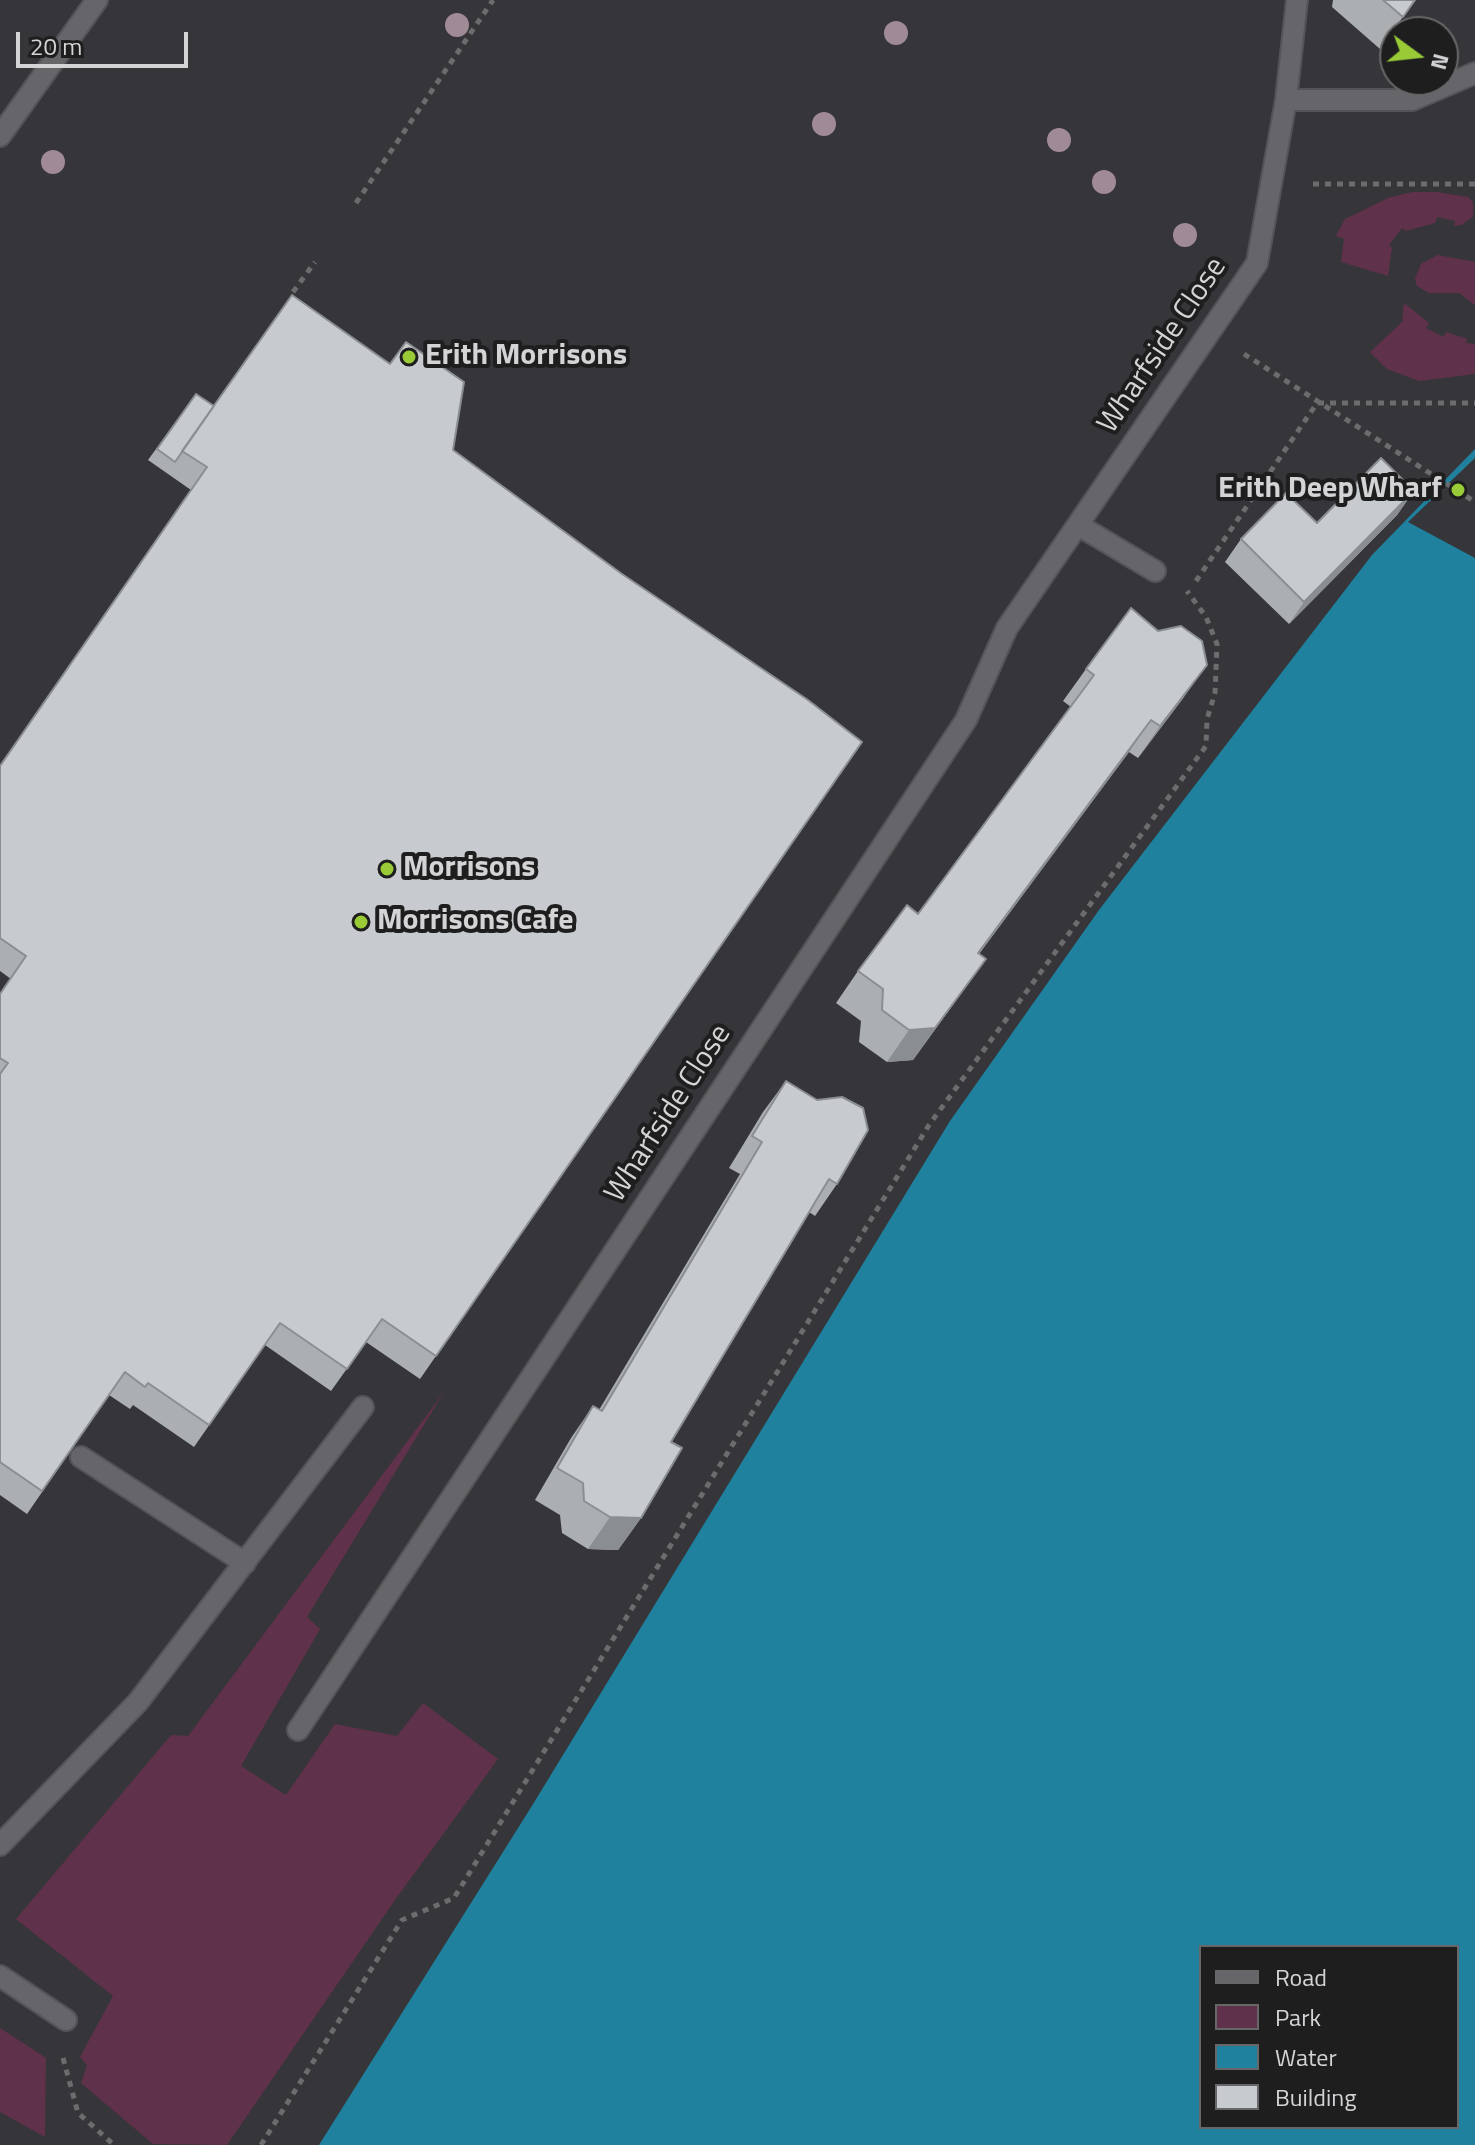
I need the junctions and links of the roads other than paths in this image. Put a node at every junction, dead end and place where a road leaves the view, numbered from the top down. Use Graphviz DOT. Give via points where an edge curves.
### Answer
graph roads {
  1 [pos="97,0"];
  2 [pos="1297,0"];
  3 [pos="1475,73"];
  4 [pos="1286,100"];
  5 [pos="0,136"];
  6 [pos="1078,525"];
  7 [pos="1155,571"];
  8 [pos="363,1407"];
  9 [pos="81,1457"];
  10 [pos="245,1563"];
  11 [pos="298,1730"];
  12 [pos="0,1845"];
  13 [pos="0,1976"];
  14 [pos="66,2020"];
  1 -- 5 [label="street"];
  2 -- 4 [label="street, Wharfside Close"];
  3 -- 4 [label="street" via="1412,100"];
  4 -- 6 [label="street, Wharfside Close" via="1257,263"];
  6 -- 7 [label="street"];
  6 -- 11 [label="street, Wharfside Close" via="1007,628 966,720"];
  8 -- 10 [label="street"];
  9 -- 10 [label="street"];
  10 -- 12 [label="street" via="138,1702"];
  13 -- 14 [label="street"];
}
